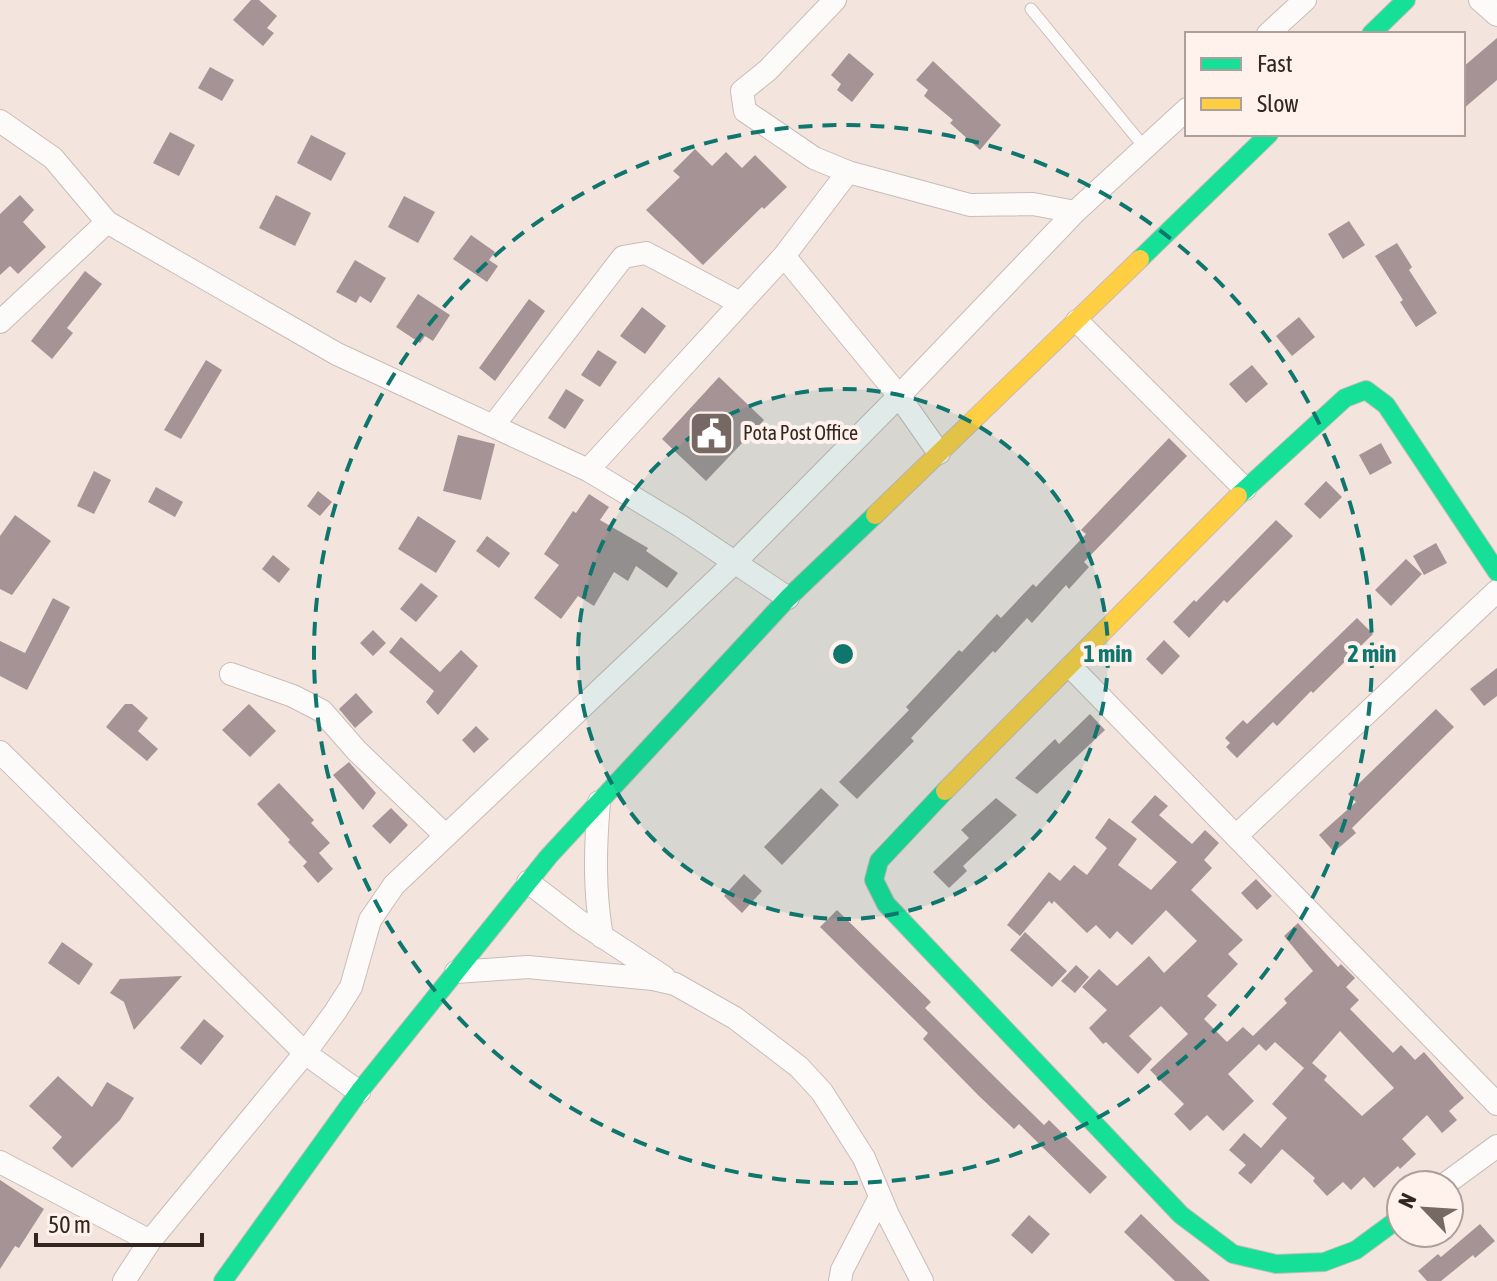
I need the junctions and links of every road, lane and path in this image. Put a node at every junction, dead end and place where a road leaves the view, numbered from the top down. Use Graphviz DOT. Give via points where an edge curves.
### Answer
graph roads {
  1 [pos="835,0"];
  2 [pos="1305,0"];
  3 [pos="1406,0"];
  4 [pos="1480,0"];
  5 [pos="1031,9"];
  6 [pos="1497,15"];
  7 [pos="1270,32"];
  8 [pos="1373,32"];
  9 [pos="1185,111"];
  10 [pos="0,121"];
  11 [pos="1267,136"];
  12 [pos="1145,148"];
  13 [pos="848,172"];
  14 [pos="1075,212"];
  15 [pos="107,222"];
  16 [pos="784,256"];
  17 [pos="740,303"];
  18 [pos="1077,321"];
  19 [pos="0,322"];
  20 [pos="899,396"];
  21 [pos="493,426"];
  22 [pos="939,453"];
  23 [pos="588,470"];
  24 [pos="1245,489"];
  25 [pos="733,564"];
  26 [pos="1497,572"];
  27 [pos="1497,591"];
  28 [pos="788,598"];
  29 [pos="1071,667"];
  30 [pos="231,674"];
  31 [pos="0,753"];
  32 [pos="599,802"];
  33 [pos="446,836"];
  34 [pos="1236,836"];
  35 [pos="528,882"];
  36 [pos="602,937"];
  37 [pos="456,972"];
  38 [pos="675,984"];
  39 [pos="305,1053"];
  40 [pos="359,1092"];
  41 [pos="1497,1104"];
  42 [pos="1497,1146"];
  43 [pos="0,1162"];
  44 [pos="1465,1170"];
  45 [pos="880,1197"];
  46 [pos="1385,1229"];
  47 [pos="150,1241"];
  48 [pos="124,1281"];
  49 [pos="223,1281"];
  50 [pos="840,1281"];
  51 [pos="922,1281"];
  1 -- 13 [label="street" via="742,91 745,111 814,158"];
  2 -- 7 [label="street"];
  3 -- 8 [label="street"];
  4 -- 6 [label="street"];
  5 -- 12 [label="lane"];
  9 -- 12 [label="street"];
  10 -- 15 [label="street" via="53,158"];
  11 -- 18 [label="street"];
  12 -- 14 [label="street"];
  13 -- 14 [label="street" via="970,205 1033,204"];
  13 -- 16 [label="street"];
  14 -- 20 [label="street"];
  15 -- 19 [label="street"];
  15 -- 21 [label="street" via="337,354"];
  16 -- 17 [label="street"];
  16 -- 20 [label="street"];
  17 -- 21 [label="street" via="646,253 623,257"];
  17 -- 23 [label="street"];
  18 -- 22 [label="street"];
  18 -- 24 [label="street"];
  20 -- 22 [label="street"];
  20 -- 25 [label="street"];
  21 -- 23 [label="street"];
  22 -- 28 [label="street"];
  23 -- 25 [label="street"];
  24 -- 26 [label="street" via="1345,398 1366,390 1386,405"];
  24 -- 29 [label="street"];
  25 -- 28 [label="street"];
  25 -- 33 [label="street"];
  27 -- 34 [label="street"];
  28 -- 32 [label="street"];
  29 -- 34 [label="street"];
  29 -- 46 [label="street" via="879,861 874,880 886,904 1181,1215 1233,1254 1276,1264 1324,1262 1356,1250"];
  30 -- 33 [label="street" via="322,711"];
  31 -- 39 [label="street"];
  32 -- 35 [label="street"];
  32 -- 36 [label="street" via="596,898"];
  33 -- 39 [label="street" via="370,920 351,987"];
  34 -- 41 [label="street"];
  35 -- 36 [label="street"];
  35 -- 37 [label="street"];
  36 -- 38 [label="street"];
  37 -- 38 [label="street" via="528,967"];
  37 -- 40 [label="street"];
  38 -- 45 [label="street" via="735,1018 799,1067 843,1123"];
  39 -- 40 [label="street"];
  39 -- 47 [label="street"];
  40 -- 49 [label="street"];
  42 -- 44 [label="street"];
  43 -- 47 [label="street"];
  45 -- 50 [label="street"];
  45 -- 51 [label="street"];
  47 -- 48 [label="street"];
}
